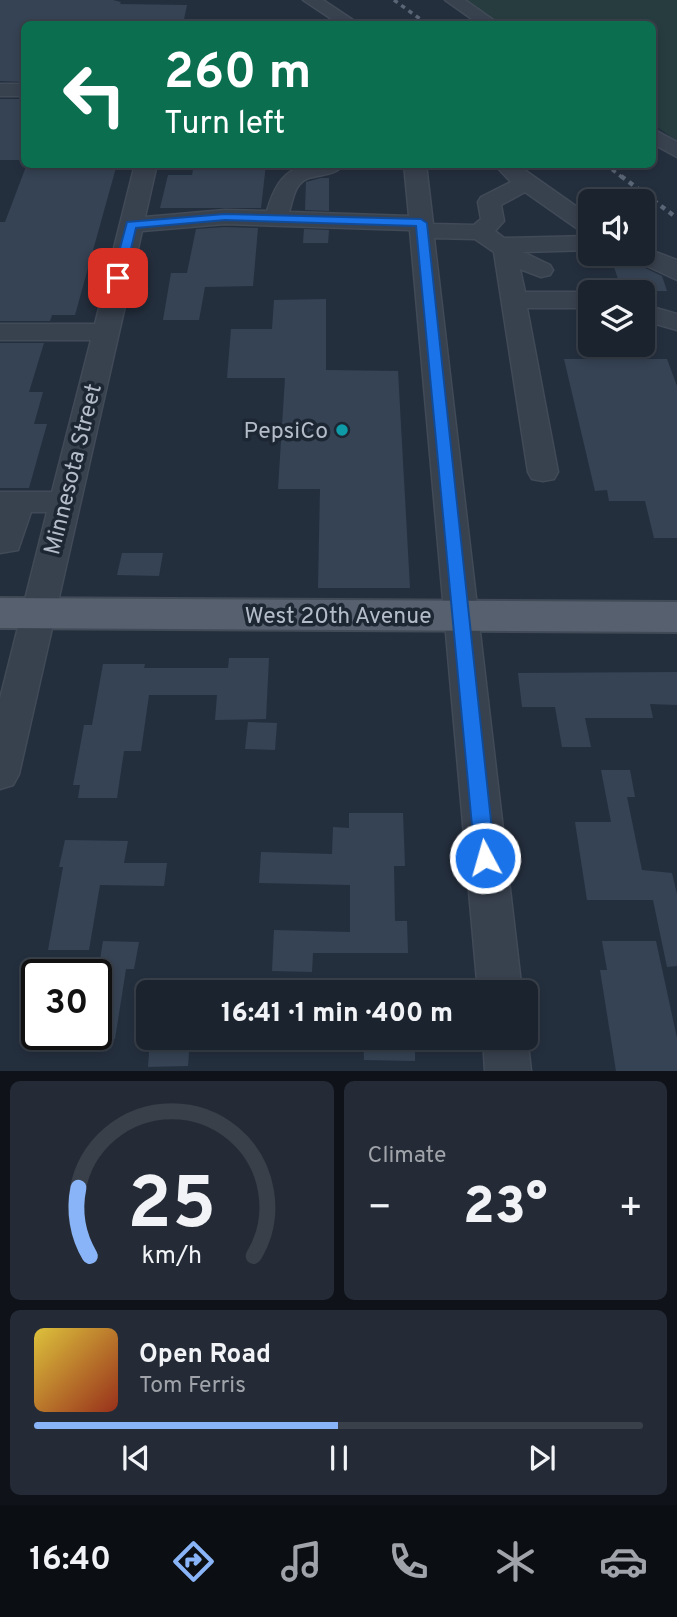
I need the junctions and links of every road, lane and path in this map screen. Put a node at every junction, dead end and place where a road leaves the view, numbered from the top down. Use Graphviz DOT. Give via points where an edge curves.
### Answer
graph roads {
  1 [pos="311,0"];
  2 [pos="453,0"];
  3 [pos="345,21"];
  4 [pos="485,21"];
  5 [pos="0,90"];
  6 [pos="21,90"];
  7 [pos="656,137"];
  8 [pos="677,151"];
  9 [pos="145,168"];
  10 [pos="331,168"];
  11 [pos="415,168"];
  12 [pos="510,168"];
  13 [pos="527,183"];
  14 [pos="276,218"];
  15 [pos="578,219"];
  16 [pos="131,225"];
  17 [pos="421,227"];
  18 [pos="495,242"];
  19 [pos="578,243"];
  20 [pos="655,260"];
  21 [pos="677,273"];
  22 [pos="578,285"];
  23 [pos="514,300"];
  24 [pos="578,300"];
  25 [pos="655,316"];
  26 [pos="677,322"];
  27 [pos="0,332"];
  28 [pos="105,332"];
  29 [pos="543,472"];
  30 [pos="9,502"];
  31 [pos="64,502"];
  32 [pos="0,542"];
  33 [pos="19,613"];
  34 [pos="460,616"];
  35 [pos="677,617"];
  36 [pos="0,774"];
  37 [pos="499,980"];
  38 [pos="506,1050"];
  39 [pos="508,1071"];
  1 -- 3 [label="street"];
  2 -- 4 [label="street"];
  5 -- 6 [label="street"];
  7 -- 8 [label="street"];
  9 -- 16 [label="street, Minnesota Street"];
  10 -- 14 [label="street" via="290,180"];
  11 -- 17 [label="street"];
  12 -- 13 [label="street"];
  13 -- 15 [label="street"];
  13 -- 18 [label="street" via="489,202"];
  14 -- 16 [label="street"];
  14 -- 17 [label="street"];
  16 -- 28 [label="street, Minnesota Street"];
  17 -- 18 [label="street"];
  17 -- 34 [label="street"];
  18 -- 19 [label="street"];
  18 -- 22 [label="street"];
  18 -- 23 [label="street"];
  20 -- 21 [label="street"];
  23 -- 24 [label="street"];
  23 -- 29 [label="street"];
  25 -- 26 [label="street"];
  27 -- 28 [label="street"];
  28 -- 31 [label="street, Minnesota Street"];
  30 -- 31 [label="street"];
  30 -- 32 [label="street" via="7,542"];
  31 -- 33 [label="street, Minnesota Street"];
  33 -- 34 [label="main road, West 20th Avenue"];
  33 -- 36 [label="street, Minnesota Street"];
  34 -- 35 [label="main road, West 20th Avenue"];
  34 -- 37 [label="street"];
  38 -- 39 [label="street"];
}
